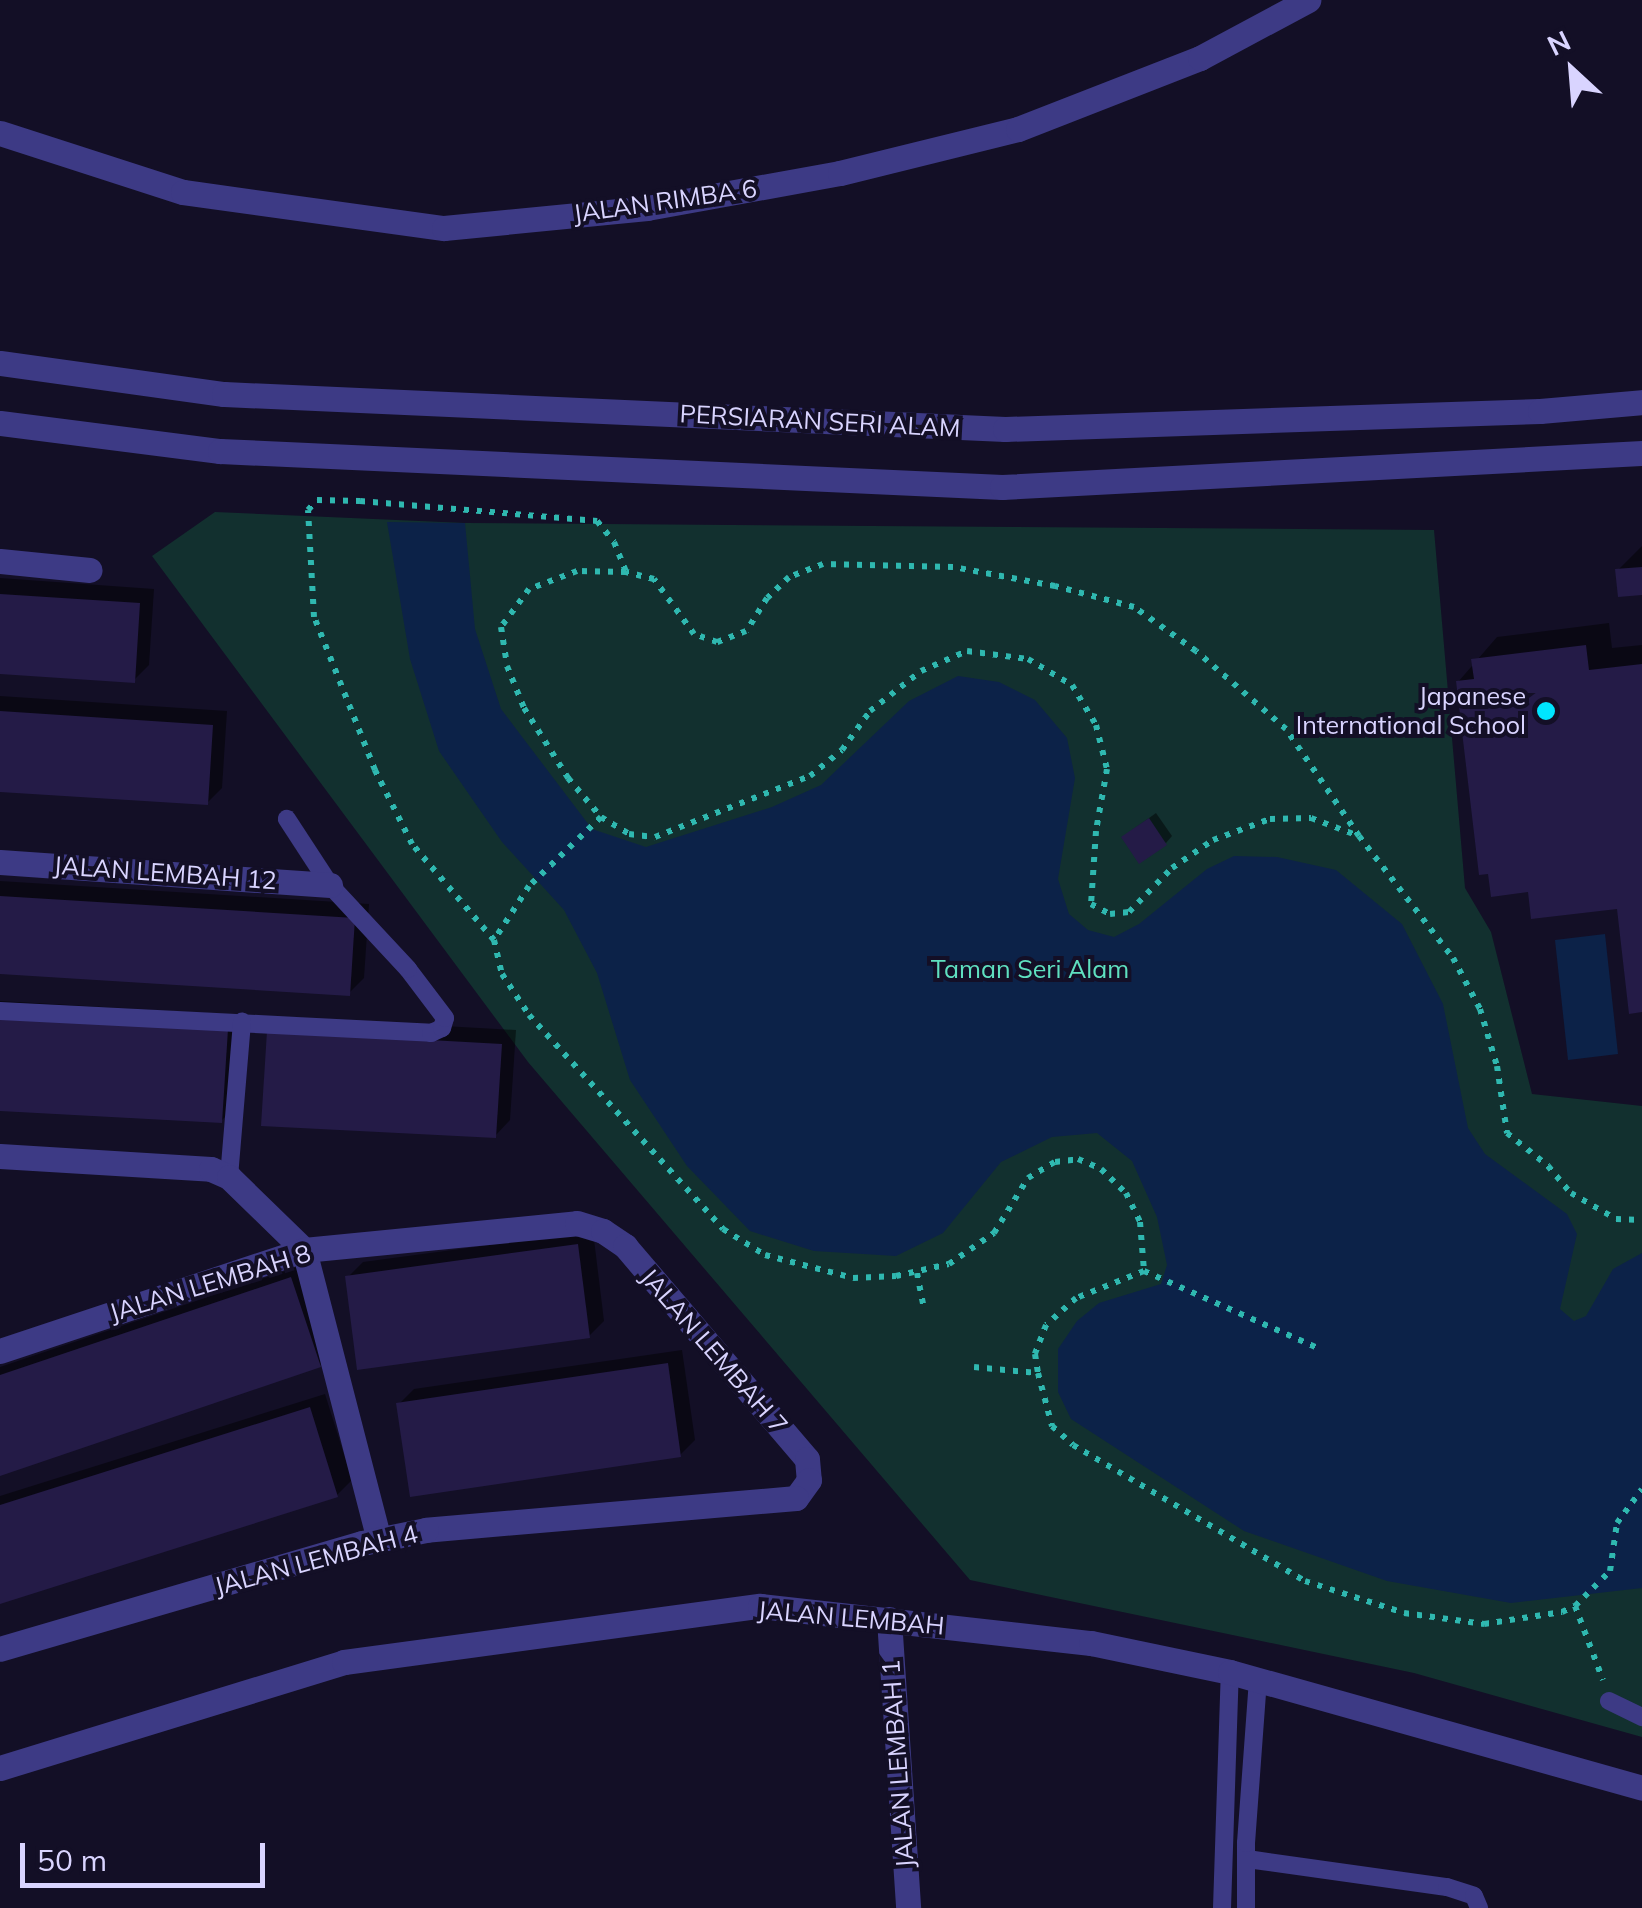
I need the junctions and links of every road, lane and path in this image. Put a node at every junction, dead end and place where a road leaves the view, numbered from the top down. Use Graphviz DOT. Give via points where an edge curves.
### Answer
graph roads {
  1 [pos="1308,0"];
  2 [pos="0,133"];
  3 [pos="0,363"];
  4 [pos="1642,402"];
  5 [pos="0,422"];
  6 [pos="1642,454"];
  7 [pos="0,561"];
  8 [pos="90,570"];
  9 [pos="626,572"];
  10 [pos="602,817"];
  11 [pos="287,818"];
  12 [pos="1359,836"];
  13 [pos="0,862"];
  14 [pos="330,885"];
  15 [pos="494,940"];
  16 [pos="0,1010"];
  17 [pos="242,1022"];
  18 [pos="0,1156"];
  19 [pos="229,1177"];
  20 [pos="1642,1220"];
  21 [pos="603,1231"];
  22 [pos="304,1250"];
  23 [pos="1144,1271"];
  24 [pos="917,1273"];
  25 [pos="924,1310"];
  26 [pos="1320,1348"];
  27 [pos="0,1351"];
  28 [pos="974,1367"];
  29 [pos="1038,1373"];
  30 [pos="809,1480"];
  31 [pos="1642,1489"];
  32 [pos="379,1539"];
  33 [pos="1575,1606"];
  34 [pos="889,1619"];
  35 [pos="0,1649"];
  36 [pos="1230,1672"];
  37 [pos="1258,1681"];
  38 [pos="1609,1701"];
  39 [pos="1642,1717"];
  40 [pos="0,1768"];
  41 [pos="1642,1788"];
  42 [pos="1247,1859"];
  43 [pos="908,1908"];
  44 [pos="1222,1908"];
  45 [pos="1246,1908"];
  46 [pos="1479,1908"];
  1 -- 2 [label="street, JALAN RIMBA 6" via="1200,58 1018,129 840,174 647,208 444,228 183,192"];
  3 -- 4 [label="street, PERSIARAN SERI ALAM" via="224,394 1005,430"];
  5 -- 6 [label="street" via="220,452 1002,487"];
  7 -- 8 [label="street"];
  9 -- 10 [label="path" via="577,571 529,588 501,627 524,708"];
  9 -- 12 [label="path" via="654,579 694,634 717,642 746,630 789,577 822,564 953,567 1134,608 1286,729"];
  9 -- 15 [label="path" via="597,521 360,501 317,500 308,510 314,618 375,770 412,844"];
  10 -- 12 [label="path" via="629,834 656,836 810,776 842,750 870,711 921,671 967,651 1028,659 1072,684 1096,725 1107,768 1091,904 1110,914 1129,912 1172,868 1214,840 1270,819 1310,818"];
  10 -- 15 [label="path" via="528,886"];
  11 -- 14 [label="lane"];
  12 -- 20 [label="path" via="1453,958 1480,1009 1508,1134 1571,1193 1616,1219"];
  13 -- 14 [label="street, JALAN LEMBAH 12"];
  14 -- 17 [label="lane" via="408,969 445,1018 442,1028"];
  15 -- 24 [label="path" via="502,974 530,1015 723,1229 765,1256 853,1278"];
  16 -- 17 [label="lane"];
  17 -- 19 [label="lane"];
  18 -- 19 [label="street" via="211,1169"];
  19 -- 22 [label="street"];
  21 -- 22 [label="street, JALAN LEMBAH 8" via="578,1223"];
  21 -- 30 [label="street, JALAN LEMBAH 7" via="624,1246 807,1459"];
  22 -- 27 [label="street, JALAN LEMBAH 8"];
  22 -- 32 [label="street"];
  23 -- 24 [label="path" via="1140,1222 1126,1193 1101,1169 1078,1159 1054,1162 1028,1178 994,1233 949,1264"];
  23 -- 26 [label="path"];
  23 -- 29 [label="path" via="1076,1298 1046,1325 1034,1354"];
  24 -- 25 [label="path"];
  28 -- 29 [label="path"];
  29 -- 33 [label="path" via="1052,1426 1073,1445 1305,1581 1404,1612 1484,1624"];
  30 -- 32 [label="street, JALAN LEMBAH 4" via="796,1498"];
  31 -- 33 [label="path" via="1617,1523 1610,1571"];
  32 -- 35 [label="street, JALAN LEMBAH 4"];
  33 -- 38 [label="path"];
  34 -- 36 [label="street, JALAN LEMBAH" via="1091,1643"];
  34 -- 40 [label="street, JALAN LEMBAH" via="760,1606 344,1662"];
  34 -- 43 [label="street, JALAN LEMBAH 1"];
  36 -- 37 [label="street, JALAN LEMBAH"];
  36 -- 44 [label="lane"];
  37 -- 41 [label="street, JALAN LEMBAH"];
  37 -- 42 [label="lane"];
  38 -- 39 [label="lane"];
  42 -- 45 [label="lane"];
  42 -- 46 [label="lane" via="1447,1887 1474,1896"];
}
